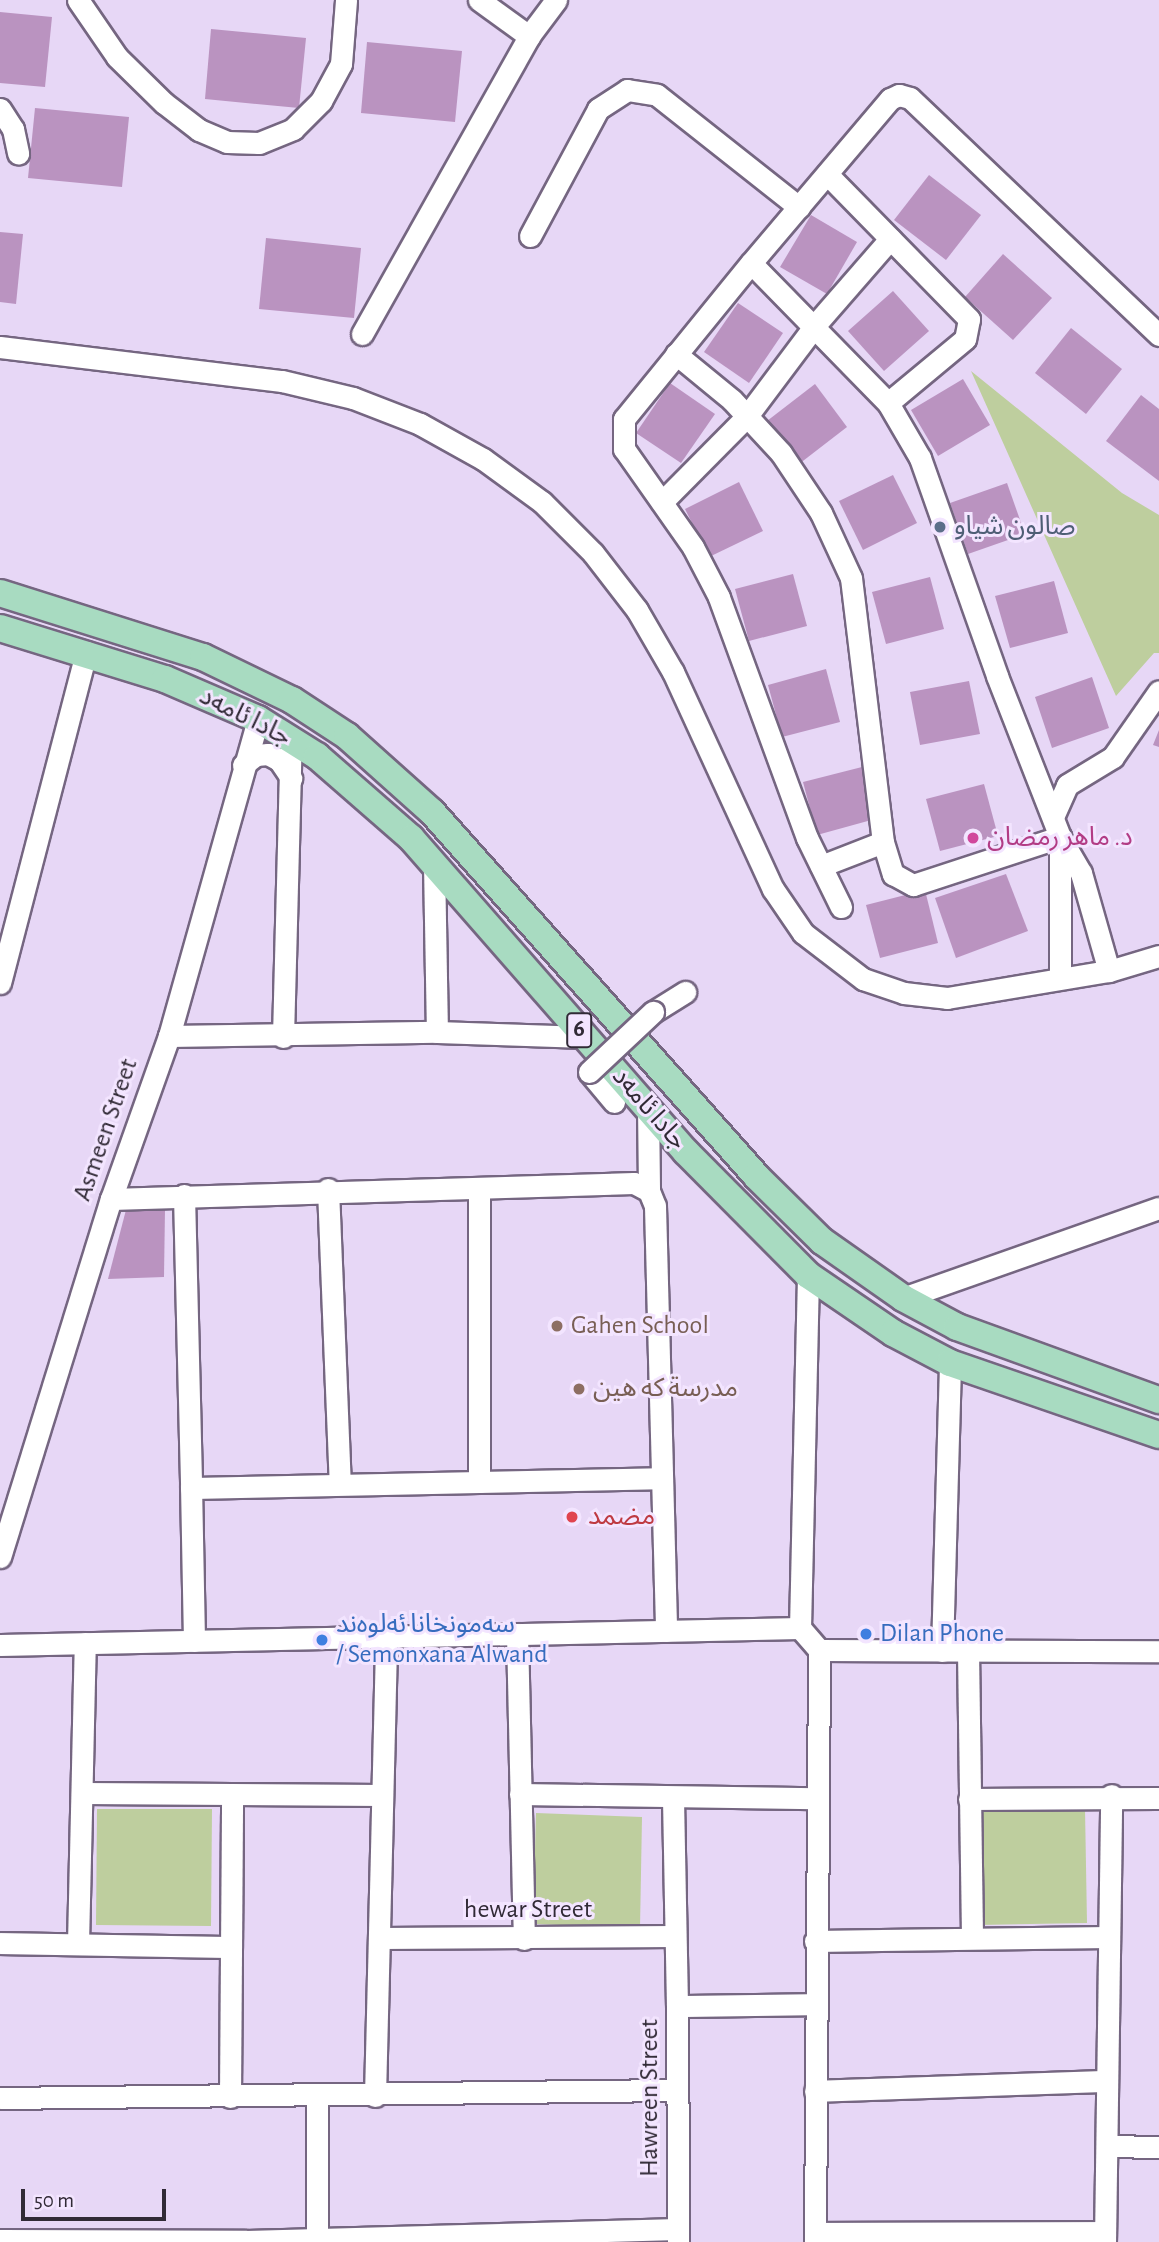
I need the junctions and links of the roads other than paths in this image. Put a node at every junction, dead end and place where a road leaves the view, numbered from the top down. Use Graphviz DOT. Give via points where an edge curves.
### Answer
graph roads {
  1 [pos="78,0"];
  2 [pos="345,0"];
  3 [pos="479,0"];
  4 [pos="556,0"];
  5 [pos="528,36"];
  6 [pos="0,109"];
  7 [pos="18,153"];
  8 [pos="827,174"];
  9 [pos="799,207"];
  10 [pos="530,236"];
  11 [pos="890,239"];
  12 [pos="751,262"];
  13 [pos="816,324"];
  14 [pos="362,334"];
  15 [pos="1159,335"];
  16 [pos="0,347"];
  17 [pos="676,355"];
  18 [pos="888,403"];
  19 [pos="747,416"];
  20 [pos="662,502"];
  21 [pos="0,593"];
  22 [pos="0,628"];
  23 [pos="148,636"];
  24 [pos="86,652"];
  25 [pos="203,657"];
  26 [pos="135,668"];
  27 [pos="190,689"];
  28 [pos="1159,691"];
  29 [pos="258,719"];
  30 [pos="291,739"];
  31 [pos="243,765"];
  32 [pos="291,778"];
  33 [pos="1057,827"];
  34 [pos="883,842"];
  35 [pos="434,863"];
  36 [pos="821,866"];
  37 [pos="841,907"];
  38 [pos="5,956"];
  39 [pos="1159,956"];
  40 [pos="1109,971"];
  41 [pos="1060,978"];
  42 [pos="0,983"];
  43 [pos="685,992"];
  44 [pos="437,1032"];
  45 [pos="169,1036"];
  46 [pos="284,1037"];
  47 [pos="584,1037"];
  48 [pos="614,1102"];
  49 [pos="648,1105"];
  50 [pos="479,1188"];
  51 [pos="328,1189"];
  52 [pos="649,1191"];
  53 [pos="184,1195"];
  54 [pos="110,1199"];
  55 [pos="1159,1208"];
  56 [pos="808,1275"];
  57 [pos="903,1298"];
  58 [pos="950,1363"];
  59 [pos="1159,1400"];
  60 [pos="1159,1435"];
  61 [pos="660,1478"];
  62 [pos="340,1482"];
  63 [pos="479,1482"];
  64 [pos="191,1488"];
  65 [pos="0,1557"];
  66 [pos="800,1628"];
  67 [pos="666,1631"];
  68 [pos="517,1634"];
  69 [pos="386,1636"];
  70 [pos="194,1641"];
  71 [pos="85,1643"];
  72 [pos="0,1644"];
  73 [pos="819,1650"];
  74 [pos="968,1650"];
  75 [pos="942,1651"];
  76 [pos="1159,1651"];
  77 [pos="83,1793"];
  78 [pos="382,1794"];
  79 [pos="520,1794"];
  80 [pos="1111,1795"];
  81 [pos="232,1797"];
  82 [pos="673,1798"];
  83 [pos="816,1798"];
  84 [pos="1159,1798"];
  85 [pos="969,1799"];
  86 [pos="674,1936"];
  87 [pos="1109,1937"];
  88 [pos="381,1938"];
  89 [pos="972,1938"];
  90 [pos="524,1939"];
  91 [pos="815,1941"];
  92 [pos="0,1943"];
  93 [pos="78,1944"];
  94 [pos="231,1947"];
  95 [pos="815,2004"];
  96 [pos="677,2006"];
  97 [pos="1107,2081"];
  98 [pos="676,2090"];
  99 [pos="815,2091"];
  100 [pos="317,2095"];
  101 [pos="375,2096"];
  102 [pos="230,2097"];
  103 [pos="0,2098"];
  104 [pos="1107,2146"];
  105 [pos="1159,2147"];
  106 [pos="678,2235"];
  107 [pos="962,2237"];
  108 [pos="1105,2237"];
  109 [pos="317,2238"];
  110 [pos="815,2238"];
  111 [pos="510,2239"];
  112 [pos="0,2240"];
  113 [pos="350,2240"];
  114 [pos="246,2241"];
  1 -- 2 [label="street" via="117,57 164,103 217,138 259,143 293,129 321,101 341,64"];
  3 -- 5 [label="street"];
  4 -- 5 [label="street"];
  5 -- 14 [label="street"];
  6 -- 7 [label="street" via="13,129"];
  8 -- 9 [label="street"];
  8 -- 11 [label="street"];
  8 -- 15 [label="street" via="890,99 910,97"];
  9 -- 10 [label="street" via="657,95 627,90 597,109"];
  9 -- 12 [label="street"];
  11 -- 13 [label="street"];
  11 -- 18 [label="street" via="969,319 970,326 965,339"];
  12 -- 13 [label="street"];
  12 -- 17 [label="street"];
  13 -- 18 [label="street"];
  13 -- 19 [label="street"];
  16 -- 41 [label="street" via="282,381 353,398 409,420 483,459 550,511 593,553 637,610 673,673 773,889 803,933 863,979 904,993 947,998"];
  17 -- 19 [label="street"];
  17 -- 20 [label="street" via="621,428 624,449"];
  18 -- 33 [label="street" via="930,481 993,665"];
  19 -- 20 [label="street"];
  19 -- 34 [label="street" via="781,453 821,513 851,578"];
  20 -- 36 [label="street" via="719,597"];
  21 -- 23 [label="main road, جادا ئامەد / 6"];
  22 -- 24 [label="main road, جادا ئامەد / 6"];
  23 -- 25 [label="main road, جادا ئامەد / 6"];
  23 -- 26 [label="main road"];
  24 -- 26 [label="main road, جادا ئامەد / 6"];
  24 -- 38 [label="street"];
  25 -- 27 [label="main road"];
  25 -- 57 [label="main road, جادا ئامەد / 6" via="292,700 391,770 788,1209 858,1269"];
  26 -- 27 [label="main road, جادا ئامەد / 6"];
  27 -- 29 [label="main road, جادا ئامەد / 6"];
  28 -- 33 [label="street" via="1114,757 1068,785"];
  29 -- 30 [label="main road, جادا ئامەد / 6"];
  29 -- 31 [label="street, Asmeen Street"];
  30 -- 32 [label="street"];
  30 -- 35 [label="main road, جادا ئامەد / 6" via="365,795"];
  31 -- 32 [label="street" via="256,755 268,754 279,760"];
  31 -- 45 [label="street, Asmeen Street"];
  32 -- 46 [label="street"];
  33 -- 34 [label="street" via="913,885 893,874"];
  33 -- 40 [label="street" via="1081,873"];
  33 -- 41 [label="street"];
  34 -- 36 [label="street"];
  35 -- 44 [label="street"];
  35 -- 47 [label="main road, جادا ئامەد / 6"];
  36 -- 37 [label="street"];
  38 -- 42 [label="street"];
  39 -- 40 [label="street"];
  40 -- 41 [label="street"];
  43 -- 48 [label="street, bridge" via="653,1012 589,1072"];
  44 -- 46 [label="street"];
  44 -- 47 [label="street"];
  45 -- 46 [label="street"];
  45 -- 54 [label="street, Asmeen Street"];
  47 -- 49 [label="main road, جادا ئامەد / 6"];
  49 -- 52 [label="street"];
  49 -- 56 [label="main road, جادا ئامەد / 6" via="739,1208"];
  50 -- 51 [label="street"];
  50 -- 52 [label="street" via="634,1183"];
  50 -- 63 [label="street"];
  51 -- 53 [label="street"];
  51 -- 62 [label="street"];
  52 -- 61 [label="street" via="654,1206"];
  53 -- 54 [label="street"];
  53 -- 64 [label="street"];
  54 -- 65 [label="street, Asmeen Street"];
  55 -- 57 [label="street"];
  56 -- 58 [label="main road, جادا ئامەد / 6" via="893,1334"];
  56 -- 66 [label="street"];
  57 -- 59 [label="main road, جادا ئامەد / 6" via="988,1341"];
  58 -- 60 [label="main road, جادا ئامەد / 6"];
  58 -- 75 [label="street"];
  61 -- 63 [label="street"];
  61 -- 67 [label="street"];
  62 -- 63 [label="street"];
  62 -- 64 [label="street"];
  64 -- 70 [label="street"];
  66 -- 67 [label="street"];
  66 -- 73 [label="street"];
  67 -- 68 [label="street"];
  68 -- 69 [label="street"];
  68 -- 79 [label="street"];
  69 -- 70 [label="street"];
  69 -- 78 [label="street"];
  70 -- 71 [label="street"];
  71 -- 72 [label="street"];
  71 -- 77 [label="street"];
  73 -- 75 [label="street"];
  73 -- 83 [label="street"];
  74 -- 75 [label="street"];
  74 -- 76 [label="street"];
  74 -- 85 [label="street"];
  77 -- 81 [label="street"];
  77 -- 93 [label="street"];
  78 -- 81 [label="street"];
  78 -- 88 [label="street"];
  79 -- 82 [label="street"];
  79 -- 90 [label="street"];
  80 -- 84 [label="street"];
  80 -- 85 [label="street"];
  80 -- 87 [label="street"];
  81 -- 94 [label="street"];
  82 -- 83 [label="street"];
  82 -- 86 [label="street"];
  83 -- 91 [label="street"];
  85 -- 89 [label="street"];
  86 -- 90 [label="street, hewar Street"];
  86 -- 96 [label="street"];
  87 -- 89 [label="street"];
  87 -- 97 [label="street"];
  88 -- 90 [label="street, hewar Street"];
  88 -- 101 [label="street"];
  89 -- 91 [label="street"];
  91 -- 95 [label="street"];
  92 -- 93 [label="street"];
  93 -- 94 [label="street"];
  94 -- 102 [label="street"];
  95 -- 96 [label="street, Hawreen Street"];
  95 -- 99 [label="street"];
  96 -- 98 [label="street, Hawreen Street"];
  97 -- 99 [label="street"];
  97 -- 104 [label="street"];
  98 -- 101 [label="street"];
  98 -- 106 [label="street, Hawreen Street"];
  99 -- 110 [label="street"];
  100 -- 101 [label="street"];
  100 -- 102 [label="street"];
  100 -- 109 [label="street"];
  102 -- 103 [label="street"];
  104 -- 105 [label="street"];
  104 -- 108 [label="street"];
  106 -- 111 [label="street"];
  107 -- 108 [label="street"];
  107 -- 110 [label="street"];
  109 -- 113 [label="street"];
  109 -- 114 [label="street"];
  111 -- 113 [label="street"];
  112 -- 114 [label="street"];
}
